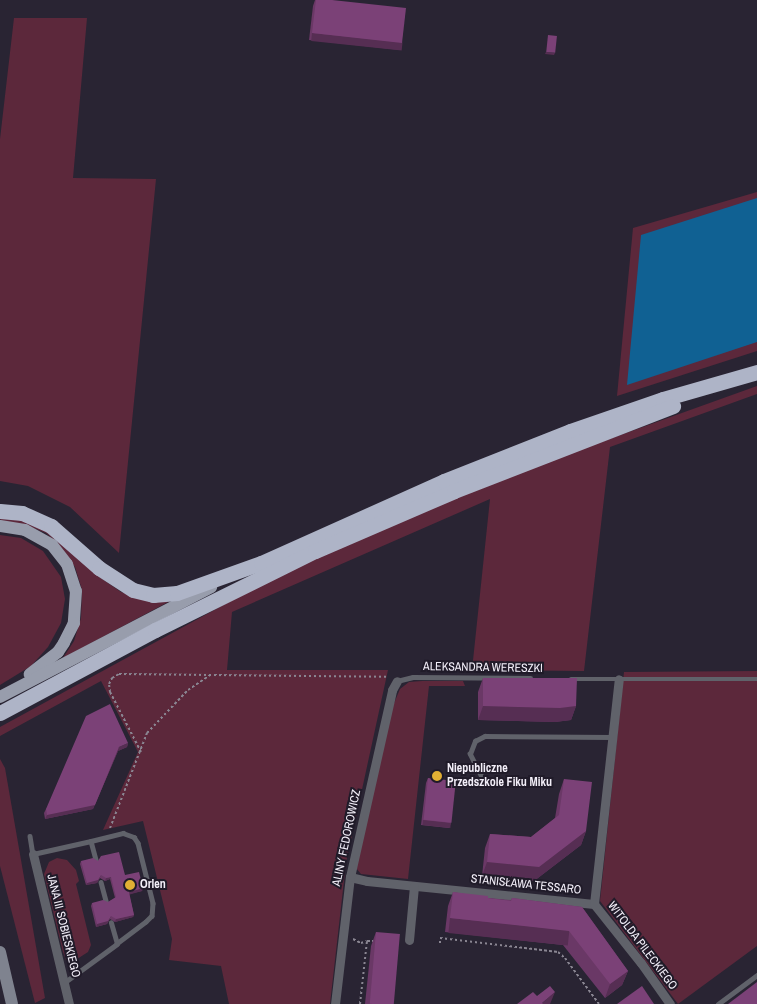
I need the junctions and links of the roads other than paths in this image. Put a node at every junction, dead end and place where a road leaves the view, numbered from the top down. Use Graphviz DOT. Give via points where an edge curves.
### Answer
graph roads {
  1 [pos="757,372"];
  2 [pos="734,380"];
  3 [pos="0,510"];
  4 [pos="0,526"];
  5 [pos="261,563"];
  6 [pos="540,678"];
  7 [pos="560,678"];
  8 [pos="619,679"];
  9 [pos="757,679"];
  10 [pos="397,681"];
  11 [pos="0,696"];
  12 [pos="0,713"];
  13 [pos="612,737"];
  14 [pos="482,778"];
  15 [pos="30,836"];
  16 [pos="91,841"];
  17 [pos="33,854"];
  18 [pos="96,860"];
  19 [pos="350,877"];
  20 [pos="101,882"];
  21 [pos="414,886"];
  22 [pos="106,901"];
  23 [pos="594,904"];
  24 [pos="111,923"];
  25 [pos="408,940"];
  26 [pos="116,944"];
  27 [pos="0,952"];
  28 [pos="757,975"];
  29 [pos="64,982"];
  30 [pos="12,1004"];
  31 [pos="69,1004"];
  32 [pos="335,1004"];
  33 [pos="670,1004"];
  34 [pos="718,1004"];
  1 -- 2 [label="highway"];
  2 -- 5 [label="highway" via="664,398 535,445 444,481"];
  2 -- 12 [label="highway" via="454,491 323,548 187,614"];
  3 -- 5 [label="highway" via="22,513 51,526 112,578 142,593 177,593"];
  4 -- 11 [label="main road" via="25,530 52,545 71,572 77,599 74,623 58,652"];
  5 -- 11 [label="main road"];
  6 -- 10 [label="lane, ALEKSANDRA WERESZKI" via="413,677"];
  7 -- 8 [label="lane, ALEKSANDRA WERESZKI"];
  8 -- 9 [label="lane, ALEKSANDRA WERESZKI"];
  8 -- 13 [label="street, STANISŁAWA TESSARO"];
  10 -- 19 [label="street, ALINY FEDOROWICZ" via="392,690"];
  13 -- 14 [label="lane" via="480,738 472,746 470,754"];
  13 -- 23 [label="street, STANISŁAWA TESSARO"];
  15 -- 17 [label="lane"];
  16 -- 17 [label="lane"];
  16 -- 18 [label="lane"];
  16 -- 26 [label="lane" via="130,834 138,843 154,908 146,922"];
  17 -- 29 [label="street, JANA III SOBIESKIEGO"];
  19 -- 21 [label="street, STANISŁAWA TESSARO"];
  19 -- 32 [label="street, ALINY FEDOROWICZ"];
  20 -- 22 [label="lane"];
  21 -- 23 [label="street, STANISŁAWA TESSARO"];
  21 -- 25 [label="street"];
  23 -- 33 [label="street, WITOLDA PILECKIEGO"];
  24 -- 26 [label="lane"];
  26 -- 29 [label="lane"];
  27 -- 30 [label="main road"];
  28 -- 34 [label="lane"];
  29 -- 31 [label="street, JANA III SOBIESKIEGO"];
}
